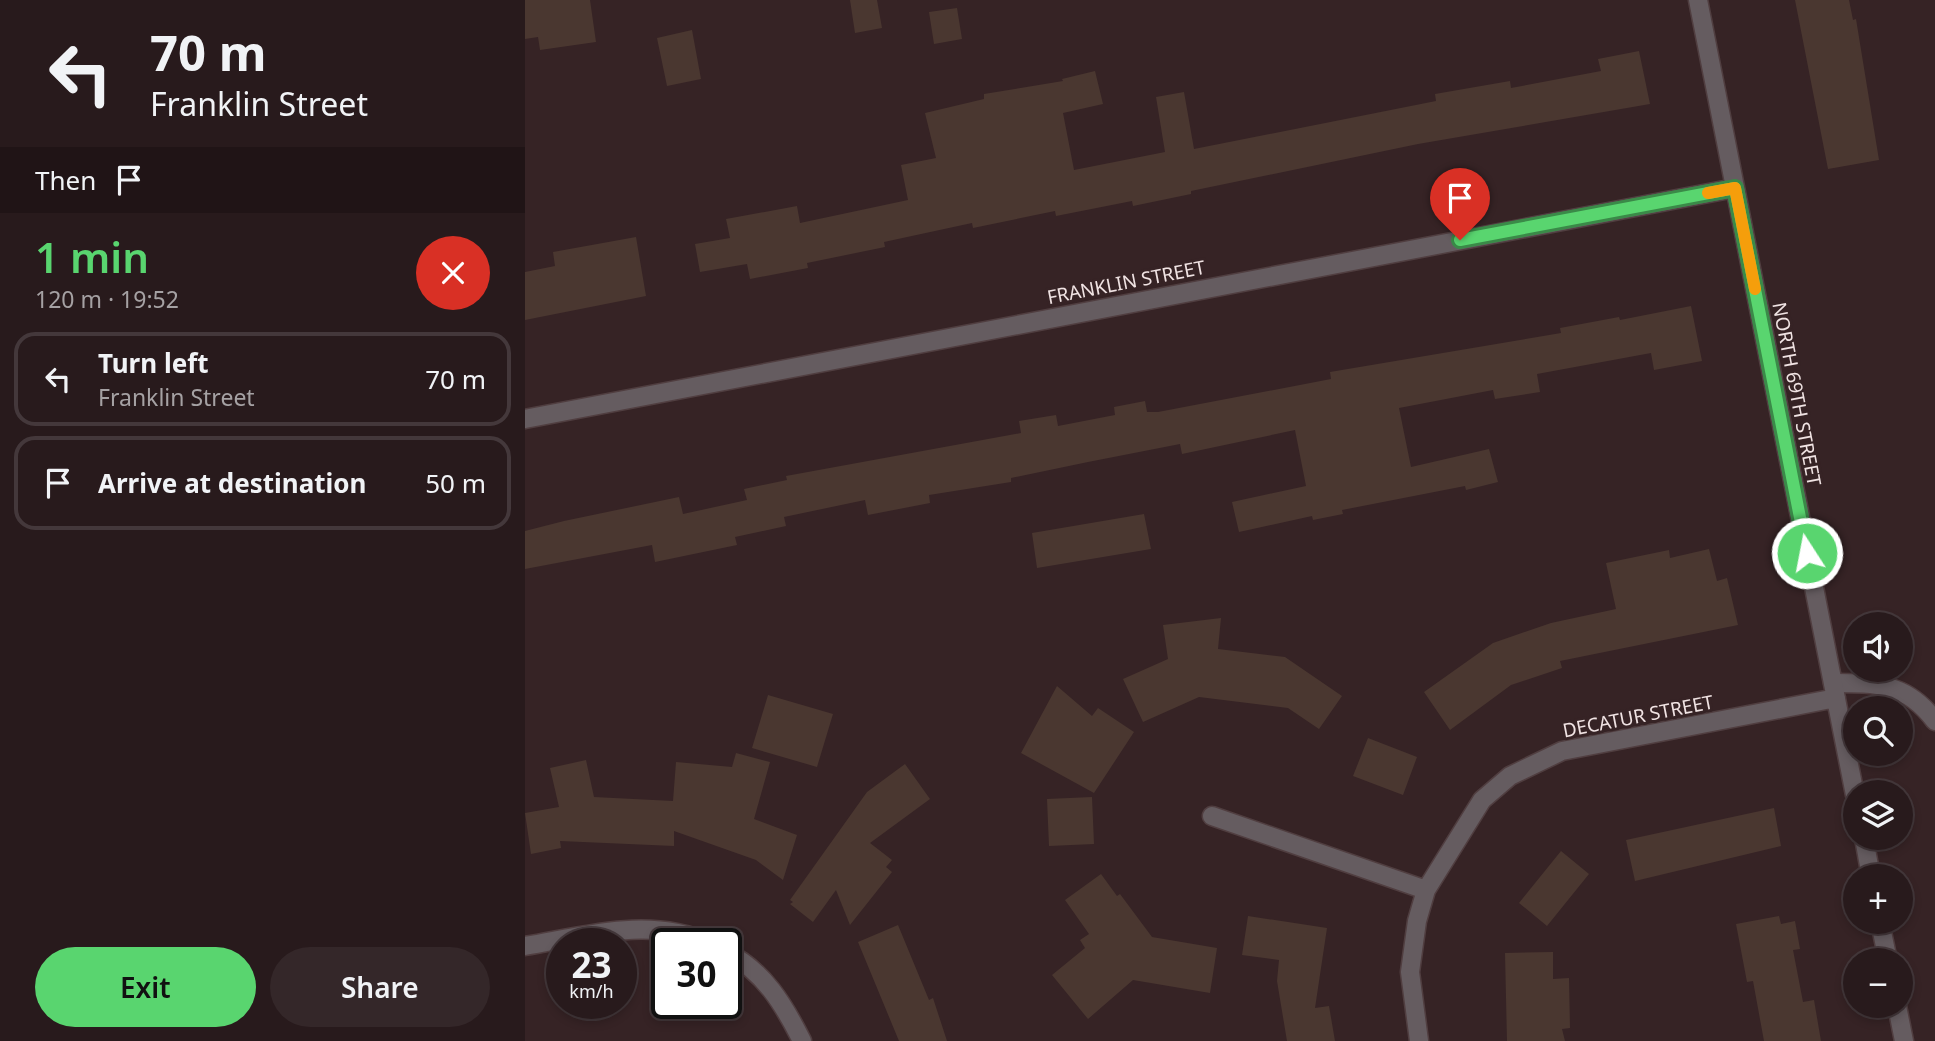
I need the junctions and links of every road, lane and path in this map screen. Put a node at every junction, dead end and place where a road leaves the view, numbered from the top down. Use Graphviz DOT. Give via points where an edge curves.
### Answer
graph roads {
  1 [pos="1698,0"];
  2 [pos="1735,188"];
  3 [pos="525,419"];
  4 [pos="1834,691"];
  5 [pos="1928,700"];
  6 [pos="1935,721"];
  7 [pos="1852,780"];
  8 [pos="1212,816"];
  9 [pos="1426,890"];
  10 [pos="651,932"];
  11 [pos="525,946"];
  12 [pos="742,964"];
  13 [pos="1899,1018"];
  14 [pos="802,1041"];
  15 [pos="1419,1041"];
  16 [pos="1904,1041"];
  1 -- 2 [label="street, NORTH 69TH STREET"];
  2 -- 3 [label="street, FRANKLIN STREET"];
  2 -- 4 [label="street, NORTH 69TH STREET"];
  4 -- 5 [label="street, DECATUR STREET" via="1879,683"];
  4 -- 7 [label="street, NORTH 69TH STREET"];
  4 -- 9 [label="street, DECATUR STREET" via="1551,756 1510,776 1482,800"];
  5 -- 6 [label="street"];
  8 -- 9 [label="street"];
  9 -- 15 [label="street, DECATUR STREET" via="1410,972"];
  10 -- 11 [label="street" via="614,930"];
  12 -- 14 [label="street" via="782,1001"];
  13 -- 16 [label="street"];
}
